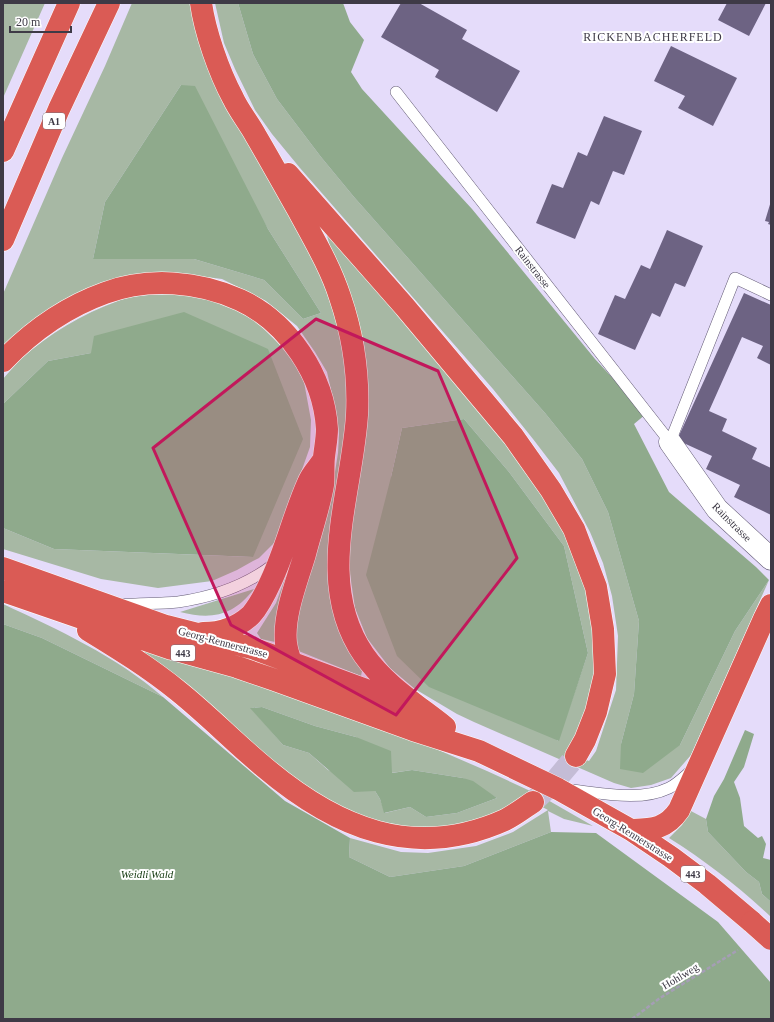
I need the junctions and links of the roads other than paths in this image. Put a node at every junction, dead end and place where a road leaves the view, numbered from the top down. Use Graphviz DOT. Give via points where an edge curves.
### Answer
graph roads {
  1 [pos="69,3"];
  2 [pos="109,3"];
  3 [pos="201,3"];
  4 [pos="396,92"];
  5 [pos="255,134"];
  6 [pos="3,151"];
  7 [pos="3,240"];
  8 [pos="771,295"];
  9 [pos="3,361"];
  10 [pos="670,442"];
  11 [pos="324,459"];
  12 [pos="281,559"];
  13 [pos="771,559"];
  14 [pos="3,568"];
  15 [pos="3,590"];
  16 [pos="771,605"];
  17 [pos="107,606"];
  18 [pos="51,608"];
  19 [pos="190,632"];
  20 [pos="290,662"];
  21 [pos="316,695"];
  22 [pos="445,727"];
  23 [pos="479,751"];
  24 [pos="576,756"];
  25 [pos="700,762"];
  26 [pos="558,789"];
  27 [pos="533,802"];
  28 [pos="631,830"];
  29 [pos="771,939"];
  1 -- 6 [label="highway"];
  2 -- 7 [label="highway, A1" via="59,109"];
  3 -- 5 [label="highway" via="213,52 232,98"];
  4 -- 10 [label="lane, Rainstrasse"];
  5 -- 22 [label="highway" via="331,275 345,310 352,342 356,367 357,414 338,555 340,596 349,629 365,655 385,679"];
  5 -- 24 [label="highway" via="405,306 513,436 551,490 574,529 596,587 603,628 605,674 596,712"];
  8 -- 10 [label="lane" via="735,278"];
  9 -- 11 [label="highway" via="50,320 108,292 152,284 181,284 211,289 242,301 264,314 285,333 303,356 323,403 327,429"];
  10 -- 13 [label="street, Rainstrasse" via="717,509"];
  11 -- 12 [label="highway" via="308,481"];
  11 -- 20 [label="highway" via="323,484 288,618 286,638"];
  12 -- 17 [label="lane" via="264,572 230,589 210,595 179,602"];
  12 -- 19 [label="highway" via="264,596 242,622 230,629 212,633"];
  14 -- 17 [label="highway, Georg-Rennerstrasse / 443"];
  15 -- 18 [label="highway, Georg-Rennerstrasse / 443"];
  16 -- 25 [label="highway"];
  17 -- 19 [label="highway, Georg-Rennerstrasse / 443"];
  18 -- 21 [label="highway, Georg-Rennerstrasse / 443"];
  18 -- 27 [label="highway" via="152,671 294,791 352,824 377,833 412,838 450,837 506,819"];
  19 -- 20 [label="highway, Georg-Rennerstrasse / 443" via="252,648"];
  20 -- 21 [label="highway" via="301,680"];
  20 -- 22 [label="highway, Georg-Rennerstrasse / 443" via="369,691 394,706"];
  21 -- 23 [label="highway, Georg-Rennerstrasse / 443"];
  22 -- 23 [label="highway, Georg-Rennerstrasse / 443"];
  23 -- 26 [label="highway, Georg-Rennerstrasse / 443"];
  25 -- 26 [label="lane" via="669,788 646,795"];
  25 -- 28 [label="highway" via="674,817 663,825 644,830"];
  26 -- 28 [label="highway, Georg-Rennerstrasse / 443"];
  28 -- 29 [label="highway, Georg-Rennerstrasse / 443, bridge" via="707,884"];
}
